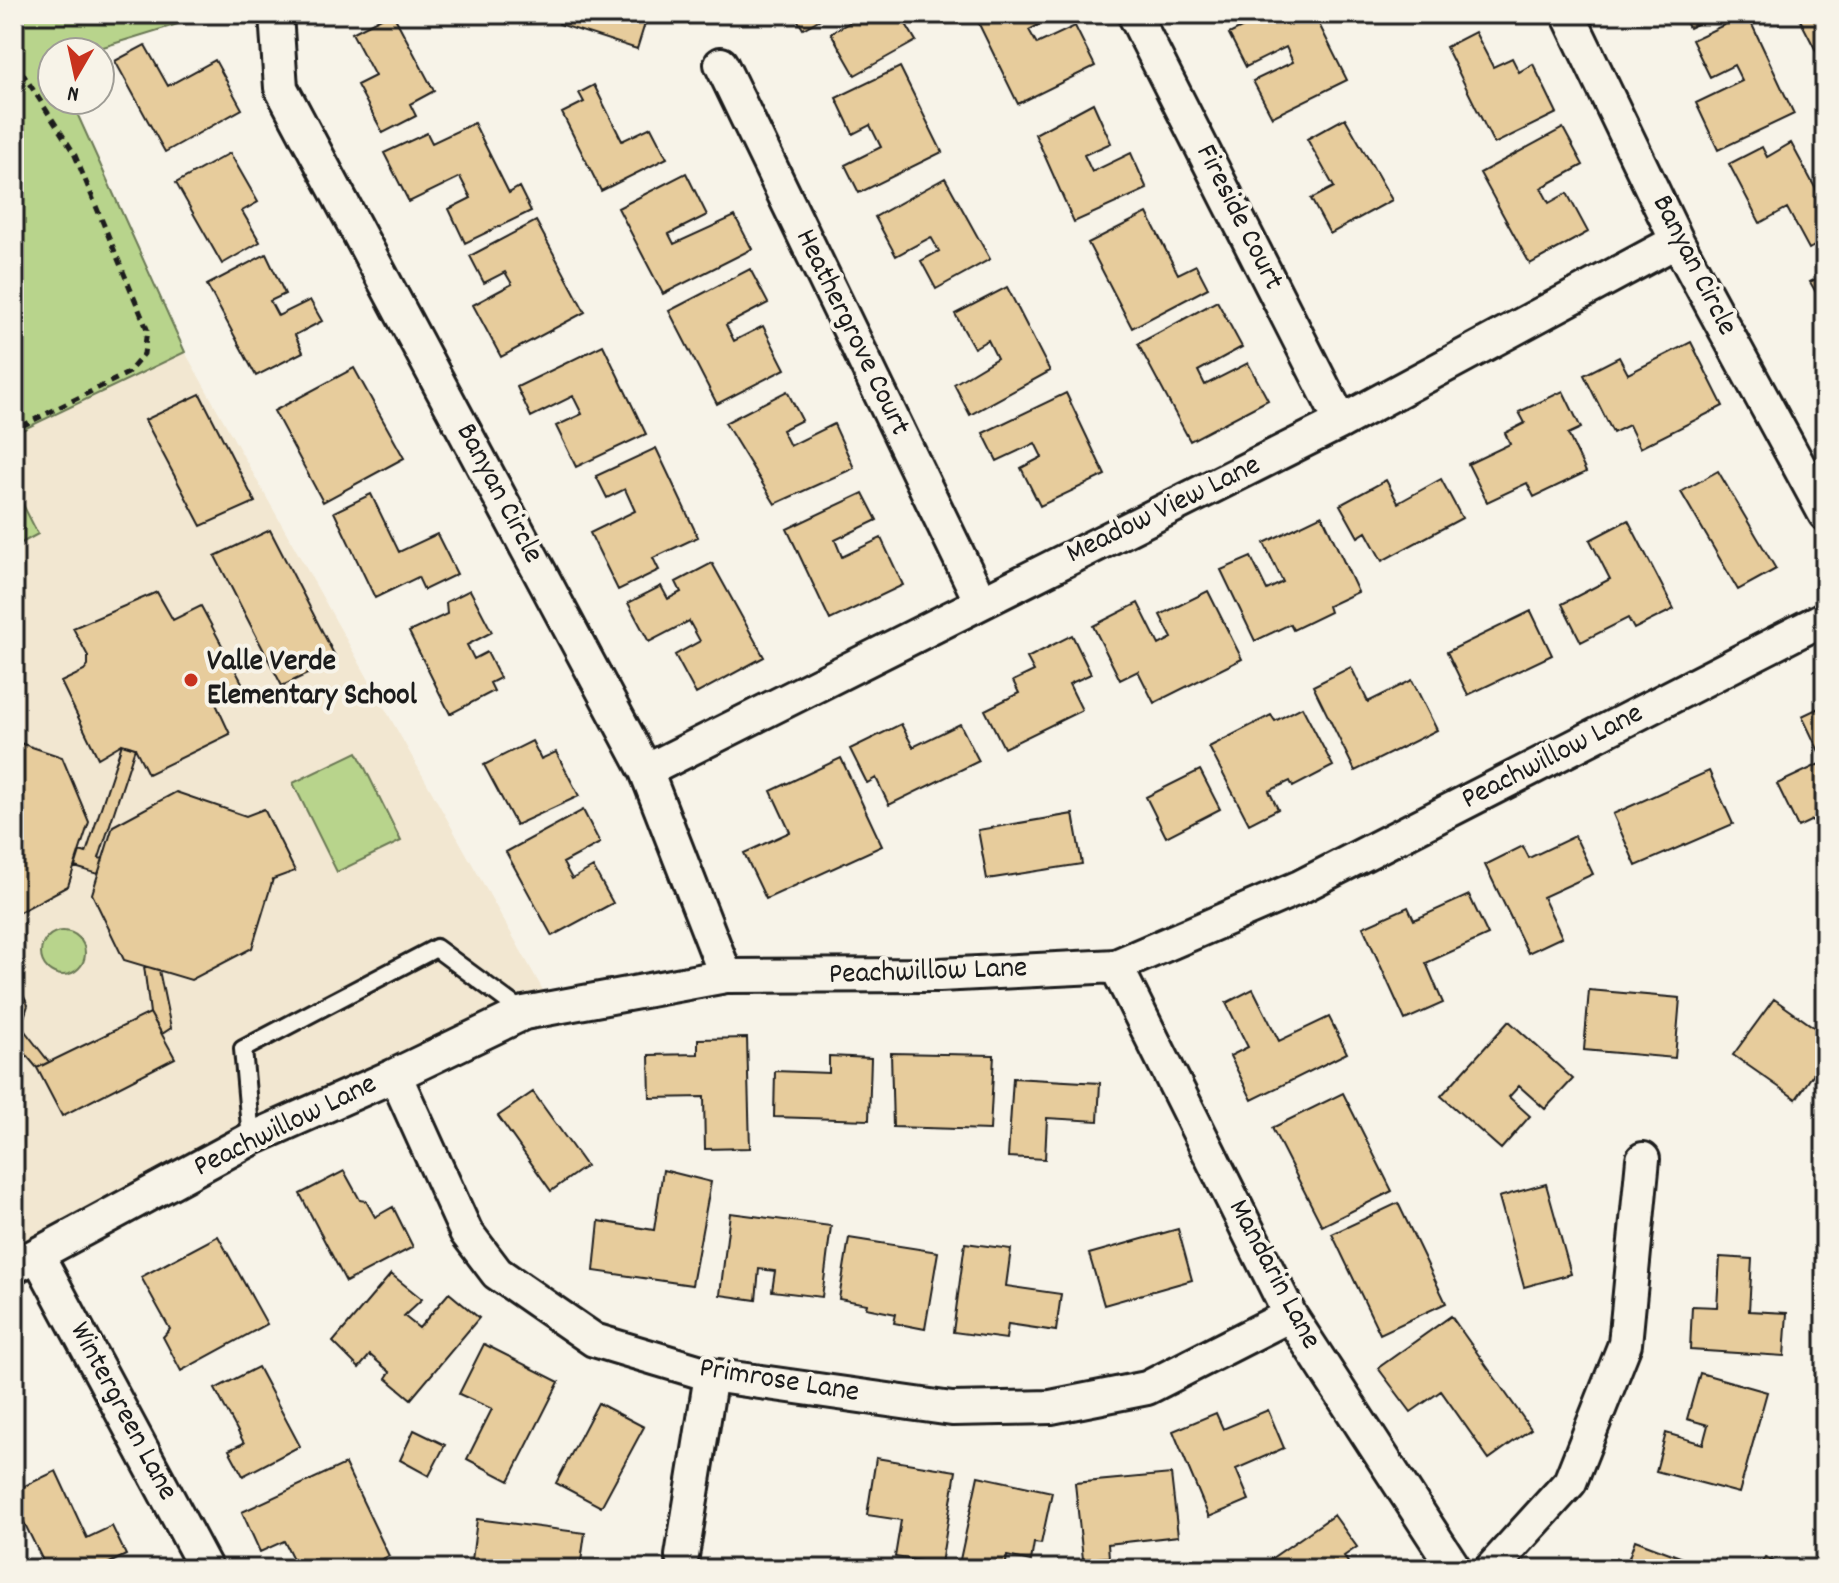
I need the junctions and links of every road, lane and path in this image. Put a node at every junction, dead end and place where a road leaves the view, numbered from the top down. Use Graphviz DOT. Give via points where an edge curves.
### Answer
graph roads {
  1 [pos="276,14"];
  2 [pos="1134,14"];
  3 [pos="1568,14"];
  4 [pos="14,60"];
  5 [pos="721,64"];
  6 [pos="1677,241"];
  7 [pos="1341,422"];
  8 [pos="14,430"];
  9 [pos="1825,514"];
  10 [pos="981,602"];
  11 [pos="1825,618"];
  12 [pos="646,771"];
  13 [pos="1116,966"];
  14 [pos="726,976"];
  15 [pos="524,1013"];
  16 [pos="395,1075"];
  17 [pos="251,1139"];
  18 [pos="1643,1159"];
  19 [pos="26,1261"];
  20 [pos="1290,1315"];
  21 [pos="711,1375"];
  22 [pos="682,1556"];
  23 [pos="206,1569"];
  24 [pos="1455,1569"];
  25 [pos="1491,1569"];
  1 -- 12 [label="street, Banyan Circle" via="281,88"];
  2 -- 7 [label="street, Fireside Court"];
  3 -- 6 [label="street, Banyan Circle"];
  4 -- 8 [label="path" via="74,153 147,329 144,354 128,373"];
  5 -- 10 [label="street, Heathergrove Court"];
  6 -- 7 [label="street, Meadow View Lane"];
  6 -- 9 [label="street, Banyan Circle"];
  7 -- 10 [label="street, Meadow View Lane"];
  10 -- 12 [label="street, Meadow View Lane"];
  11 -- 13 [label="street, Peachwillow Lane" via="1300,887"];
  12 -- 14 [label="street, Banyan Circle"];
  13 -- 14 [label="street, Peachwillow Lane" via="939,975"];
  13 -- 20 [label="street, Mandarin Lane"];
  14 -- 15 [label="street, Peachwillow Lane"];
  15 -- 16 [label="street, Peachwillow Lane"];
  15 -- 17 [label="lane" via="436,948 243,1049"];
  16 -- 17 [label="street, Peachwillow Lane"];
  16 -- 21 [label="street, Primrose Lane" via="466,1232 497,1273 594,1340"];
  17 -- 19 [label="street, Peachwillow Lane"];
  18 -- 25 [label="street" via="1625,1344 1570,1482"];
  19 -- 23 [label="street, Wintergreen Lane"];
  20 -- 21 [label="street, Primrose Lane" via="1147,1388 1051,1407 952,1409"];
  20 -- 24 [label="street, Mandarin Lane"];
  21 -- 22 [label="street"];
}
